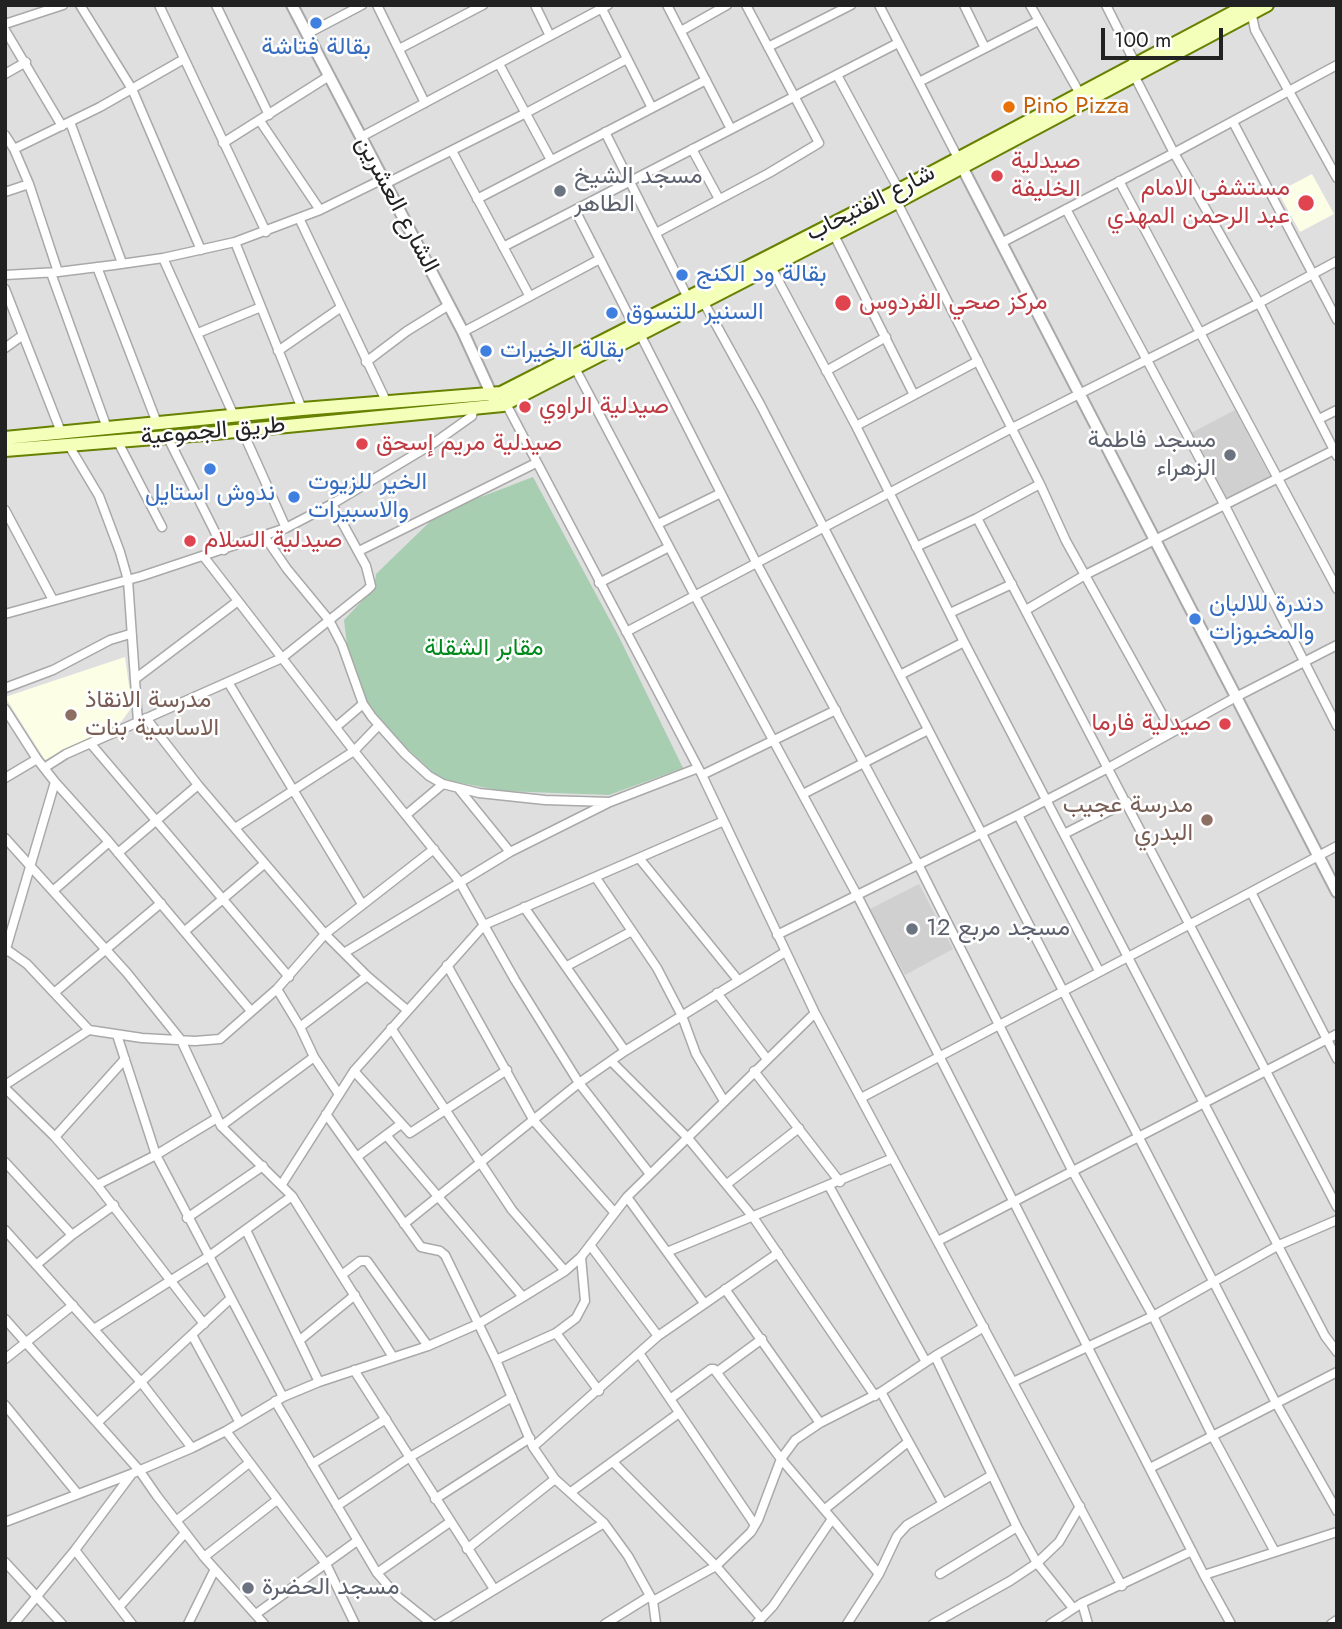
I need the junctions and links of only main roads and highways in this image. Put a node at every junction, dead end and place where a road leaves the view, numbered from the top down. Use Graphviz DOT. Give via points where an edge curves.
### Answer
graph roads {
  1 [pos="1267,5"];
  2 [pos="1249,8"];
  3 [pos="1135,70"];
  4 [pos="961,163"];
  5 [pos="898,196"];
  6 [pos="637,330"];
  7 [pos="499,399"];
  8 [pos="419,407"];
  9 [pos="5,438"];
  10 [pos="5,450"];
  1 -- 2 [label="main road"];
  2 -- 3 [label="main road"];
  3 -- 4 [label="main road, شارع الفتيحاب" via="1080,94"];
  3 -- 4 [label="main road, شارع الفتيحاب" via="1120,84"];
  4 -- 5 [label="main road, شارع الفتيحاب"];
  5 -- 6 [label="main road, شارع الفتيحاب" via="688,298"];
  5 -- 6 [label="main road, شارع الفتيحاب" via="834,235"];
  6 -- 7 [label="main road, شارع الفتيحاب"];
  6 -- 7 [label="main road, شارع الفتيحاب" via="575,368"];
  7 -- 8 [label="main road"];
  8 -- 9 [label="main road, طريق الجموعية" via="387,403 302,409"];
  8 -- 10 [label="main road, طريق الجموعية" via="242,430"];
}
